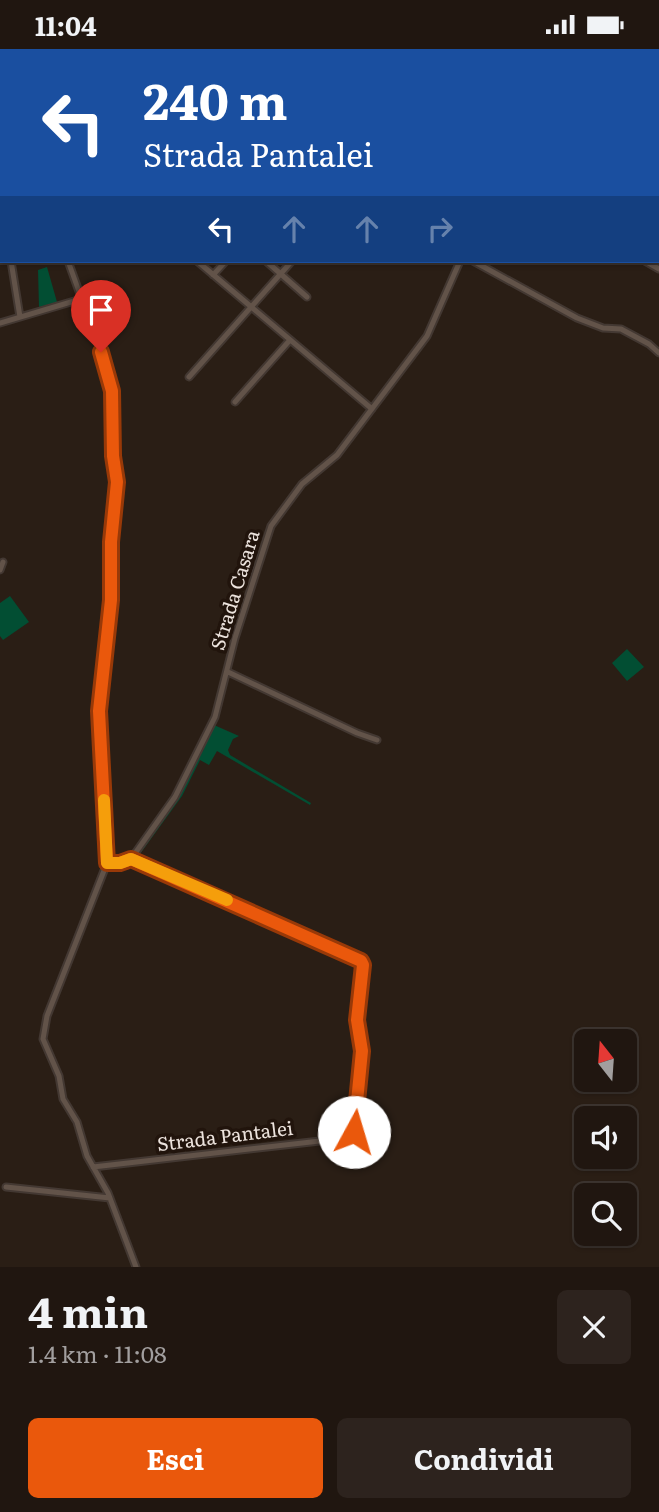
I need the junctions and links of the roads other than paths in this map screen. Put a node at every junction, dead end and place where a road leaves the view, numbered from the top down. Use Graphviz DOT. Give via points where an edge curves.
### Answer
graph roads {
  1 [pos="11,263"];
  2 [pos="69,263"];
  3 [pos="199,263"];
  4 [pos="224,263"];
  5 [pos="268,263"];
  6 [pos="290,263"];
  7 [pos="459,263"];
  8 [pos="477,263"];
  9 [pos="280,274"];
  10 [pos="213,275"];
  11 [pos="307,297"];
  12 [pos="81,299"];
  13 [pos="251,307"];
  14 [pos="20,317"];
  15 [pos="0,323"];
  16 [pos="290,340"];
  17 [pos="659,353"];
  18 [pos="189,377"];
  19 [pos="235,402"];
  20 [pos="372,409"];
  21 [pos="3,562"];
  22 [pos="0,570"];
  23 [pos="228,672"];
  24 [pos="377,740"];
  25 [pos="131,859"];
  26 [pos="107,863"];
  27 [pos="93,1167"];
  28 [pos="6,1187"];
  29 [pos="110,1198"];
  30 [pos="136,1267"];
  1 -- 14 [label="street"];
  2 -- 12 [label="street"];
  3 -- 10 [label="street"];
  4 -- 10 [label="street"];
  5 -- 9 [label="street"];
  6 -- 9 [label="street"];
  7 -- 20 [label="street, Strada Casara" via="427,336"];
  8 -- 17 [label="street" via="577,318 621,329"];
  9 -- 11 [label="street"];
  9 -- 13 [label="street"];
  10 -- 13 [label="street"];
  12 -- 14 [label="street"];
  12 -- 26 [label="street" via="112,391 117,482 99,711"];
  13 -- 16 [label="street"];
  13 -- 18 [label="street"];
  14 -- 15 [label="street"];
  16 -- 19 [label="street"];
  16 -- 20 [label="street"];
  20 -- 23 [label="street, Strada Casara" via="337,455 292,494 271,526"];
  21 -- 22 [label="street"];
  23 -- 24 [label="street"];
  23 -- 25 [label="street, Strada Casara" via="215,717 175,797"];
  25 -- 26 [label="street"];
  25 -- 27 [label="street, Strada Pantalei" via="361,961 357,1020 362,1051 354,1132 345,1138"];
  26 -- 27 [label="street" via="43,1034 63,1099 77,1122"];
  27 -- 29 [label="street"];
  28 -- 29 [label="street"];
  29 -- 30 [label="street"];
}
